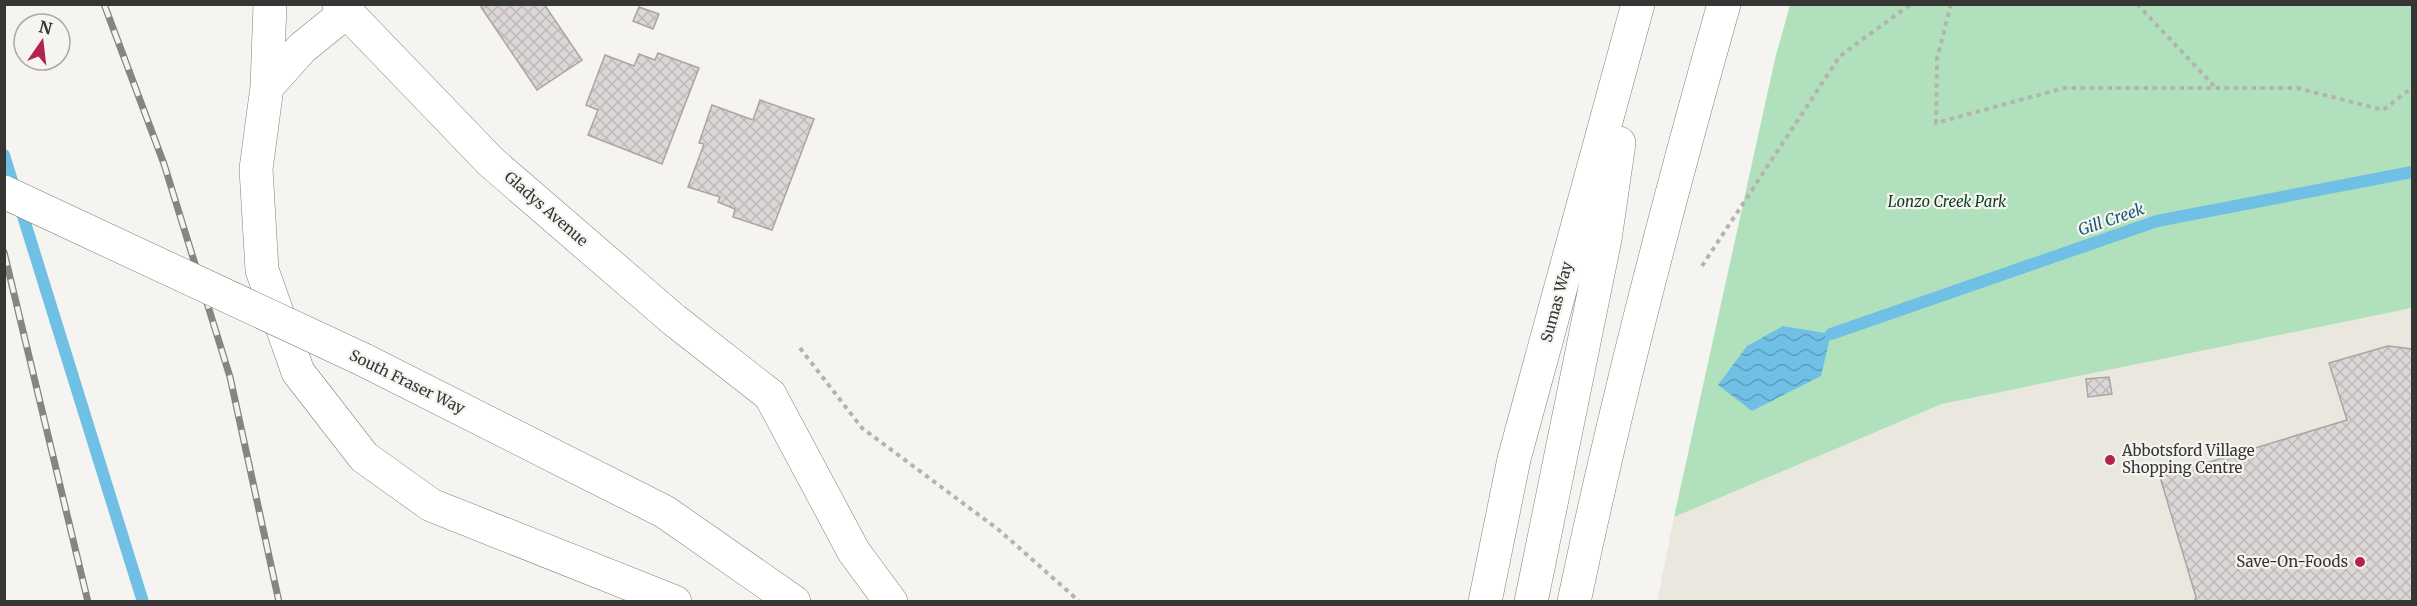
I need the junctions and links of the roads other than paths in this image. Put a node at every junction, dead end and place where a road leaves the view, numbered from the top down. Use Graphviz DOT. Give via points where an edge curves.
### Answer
graph roads {
  1 [pos="270,4"];
  2 [pos="1639,4"];
  3 [pos="1724,4"];
  4 [pos="342,9"];
  5 [pos="267,87"];
  6 [pos="4,192"];
  7 [pos="675,602"];
  8 [pos="794,602"];
  9 [pos="891,602"];
  10 [pos="1485,602"];
  11 [pos="1531,602"];
  12 [pos="1574,602"];
  1 -- 5 [label="main road"];
  2 -- 10 [label="main road, Sumas Way" via="1514,459"];
  2 -- 11 [label="main road" via="1605,239"];
  3 -- 12 [label="main road" via="1671,196 1596,496"];
  4 -- 5 [label="main road"];
  4 -- 9 [label="main road, Gladys Avenue" via="491,162 674,320 770,396 855,552"];
  5 -- 7 [label="main road" via="256,169 262,270 298,372 364,457 431,505"];
  6 -- 8 [label="main road, South Fraser Way, bridge" via="364,360 665,512"];
}
